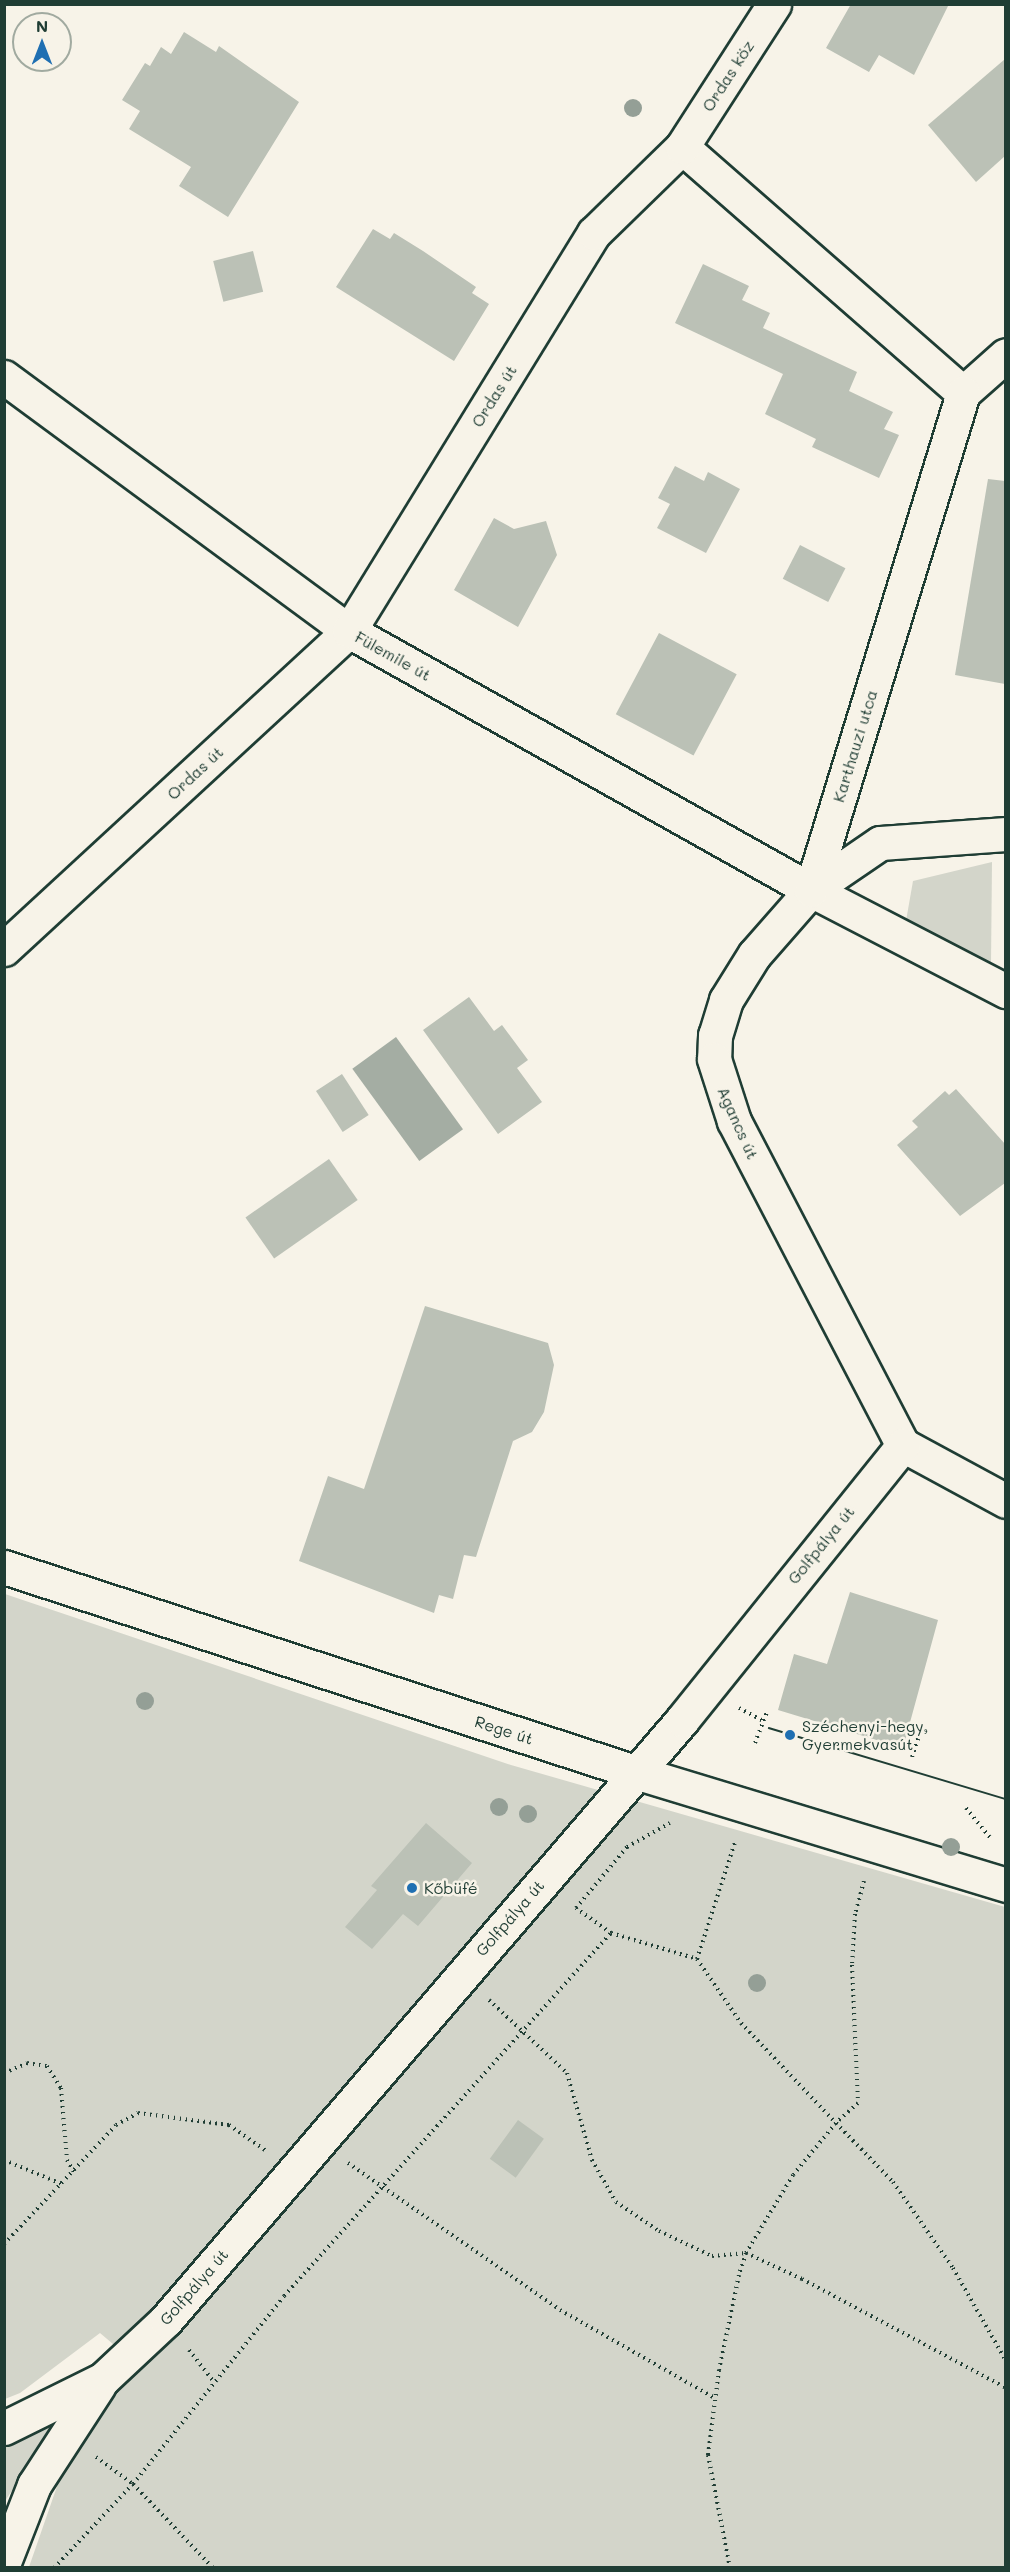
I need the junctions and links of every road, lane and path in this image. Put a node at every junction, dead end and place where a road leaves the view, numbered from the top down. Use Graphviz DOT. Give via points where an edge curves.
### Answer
graph roads {
  1 [pos="774,4"];
  2 [pos="682,147"];
  3 [pos="1005,355"];
  4 [pos="4,377"];
  5 [pos="963,393"];
  6 [pos="349,631"];
  7 [pos="1005,834"];
  8 [pos="811,890"];
  9 [pos="4,949"];
  10 [pos="1005,991"];
  11 [pos="903,1445"];
  12 [pos="1005,1501"];
  13 [pos="4,1566"];
  14 [pos="767,1712"];
  15 [pos="924,1723"];
  16 [pos="755,1743"];
  17 [pos="912,1756"];
  18 [pos="635,1772"];
  19 [pos="715,1798"];
  20 [pos="746,1807"];
  21 [pos="966,1808"];
  22 [pos="874,1845"];
  23 [pos="999,1849"];
  24 [pos="1005,1885"];
  25 [pos="611,1933"];
  26 [pos="697,1959"];
  27 [pos="462,1975"];
  28 [pos="523,2032"];
  29 [pos="4,2073"];
  30 [pos="836,2123"];
  31 [pos="321,2139"];
  32 [pos="4,2160"];
  33 [pos="295,2169"];
  34 [pos="74,2172"];
  35 [pos="62,2184"];
  36 [pos="384,2188"];
  37 [pos="4,2244"];
  38 [pos="746,2253"];
  39 [pos="187,2347"];
  40 [pos="1005,2361"];
  41 [pos="103,2379"];
  42 [pos="214,2382"];
  43 [pos="1005,2388"];
  44 [pos="715,2398"];
  45 [pos="4,2428"];
  46 [pos="63,2437"];
  47 [pos="133,2484"];
  48 [pos="4,2562"];
  49 [pos="54,2568"];
  50 [pos="213,2568"];
  51 [pos="730,2568"];
  1 -- 2 [label="street, Ordas köz"];
  2 -- 5 [label="street"];
  2 -- 6 [label="street, Ordas út" via="594,233"];
  3 -- 5 [label="street"];
  4 -- 6 [label="street, Fülemile út"];
  5 -- 8 [label="street, Karthauzi utca"];
  6 -- 8 [label="street, Fülemile út"];
  6 -- 9 [label="street, Ordas út"];
  7 -- 8 [label="street, Agancs út" via="880,843"];
  8 -- 10 [label="street"];
  8 -- 11 [label="street, Agancs út" via="754,955 726,1000 715,1035 714,1059 734,1121"];
  11 -- 12 [label="street"];
  11 -- 18 [label="street, Golfpálya út"];
  13 -- 18 [label="street, Rege út"];
  14 -- 16 [label="path"];
  15 -- 17 [label="path"];
  18 -- 19 [label="street, Rege út"];
  18 -- 27 [label="street, Golfpálya út"];
  19 -- 20 [label="street, Rege út"];
  19 -- 25 [label="path" via="627,1847 576,1908"];
  20 -- 22 [label="street, Rege út"];
  20 -- 26 [label="path"];
  21 -- 23 [label="path"];
  22 -- 24 [label="street, Rege út"];
  22 -- 30 [label="path" via="855,1914 858,2103"];
  25 -- 26 [label="path"];
  25 -- 28 [label="path"];
  26 -- 30 [label="path" via="741,2023"];
  27 -- 28 [label="path"];
  27 -- 31 [label="street, Golfpálya út"];
  28 -- 36 [label="path"];
  28 -- 38 [label="path" via="567,2073 592,2160 616,2202 659,2231 712,2256"];
  29 -- 34 [label="path" via="27,2062 47,2066 61,2088 67,2160"];
  30 -- 38 [label="path" via="793,2175"];
  30 -- 40 [label="path" via="893,2182 953,2268"];
  31 -- 33 [label="street, Golfpálya út"];
  31 -- 36 [label="path"];
  32 -- 35 [label="path"];
  33 -- 34 [label="path" via="229,2126 138,2113 116,2126"];
  33 -- 41 [label="street, Golfpálya út" via="166,2320"];
  34 -- 35 [label="path"];
  35 -- 37 [label="path"];
  36 -- 42 [label="path" via="284,2296"];
  36 -- 44 [label="path" via="560,2310"];
  38 -- 43 [label="path"];
  38 -- 44 [label="path"];
  39 -- 42 [label="path"];
  41 -- 45 [label="street, Golfpálya út"];
  41 -- 46 [label="street, Golfpálya út"];
  42 -- 47 [label="path"];
  44 -- 51 [label="path" via="708,2455"];
  46 -- 47 [label="path"];
  46 -- 48 [label="street, Golfpálya út" via="34,2485"];
  47 -- 49 [label="path"];
  47 -- 50 [label="path"];
}
